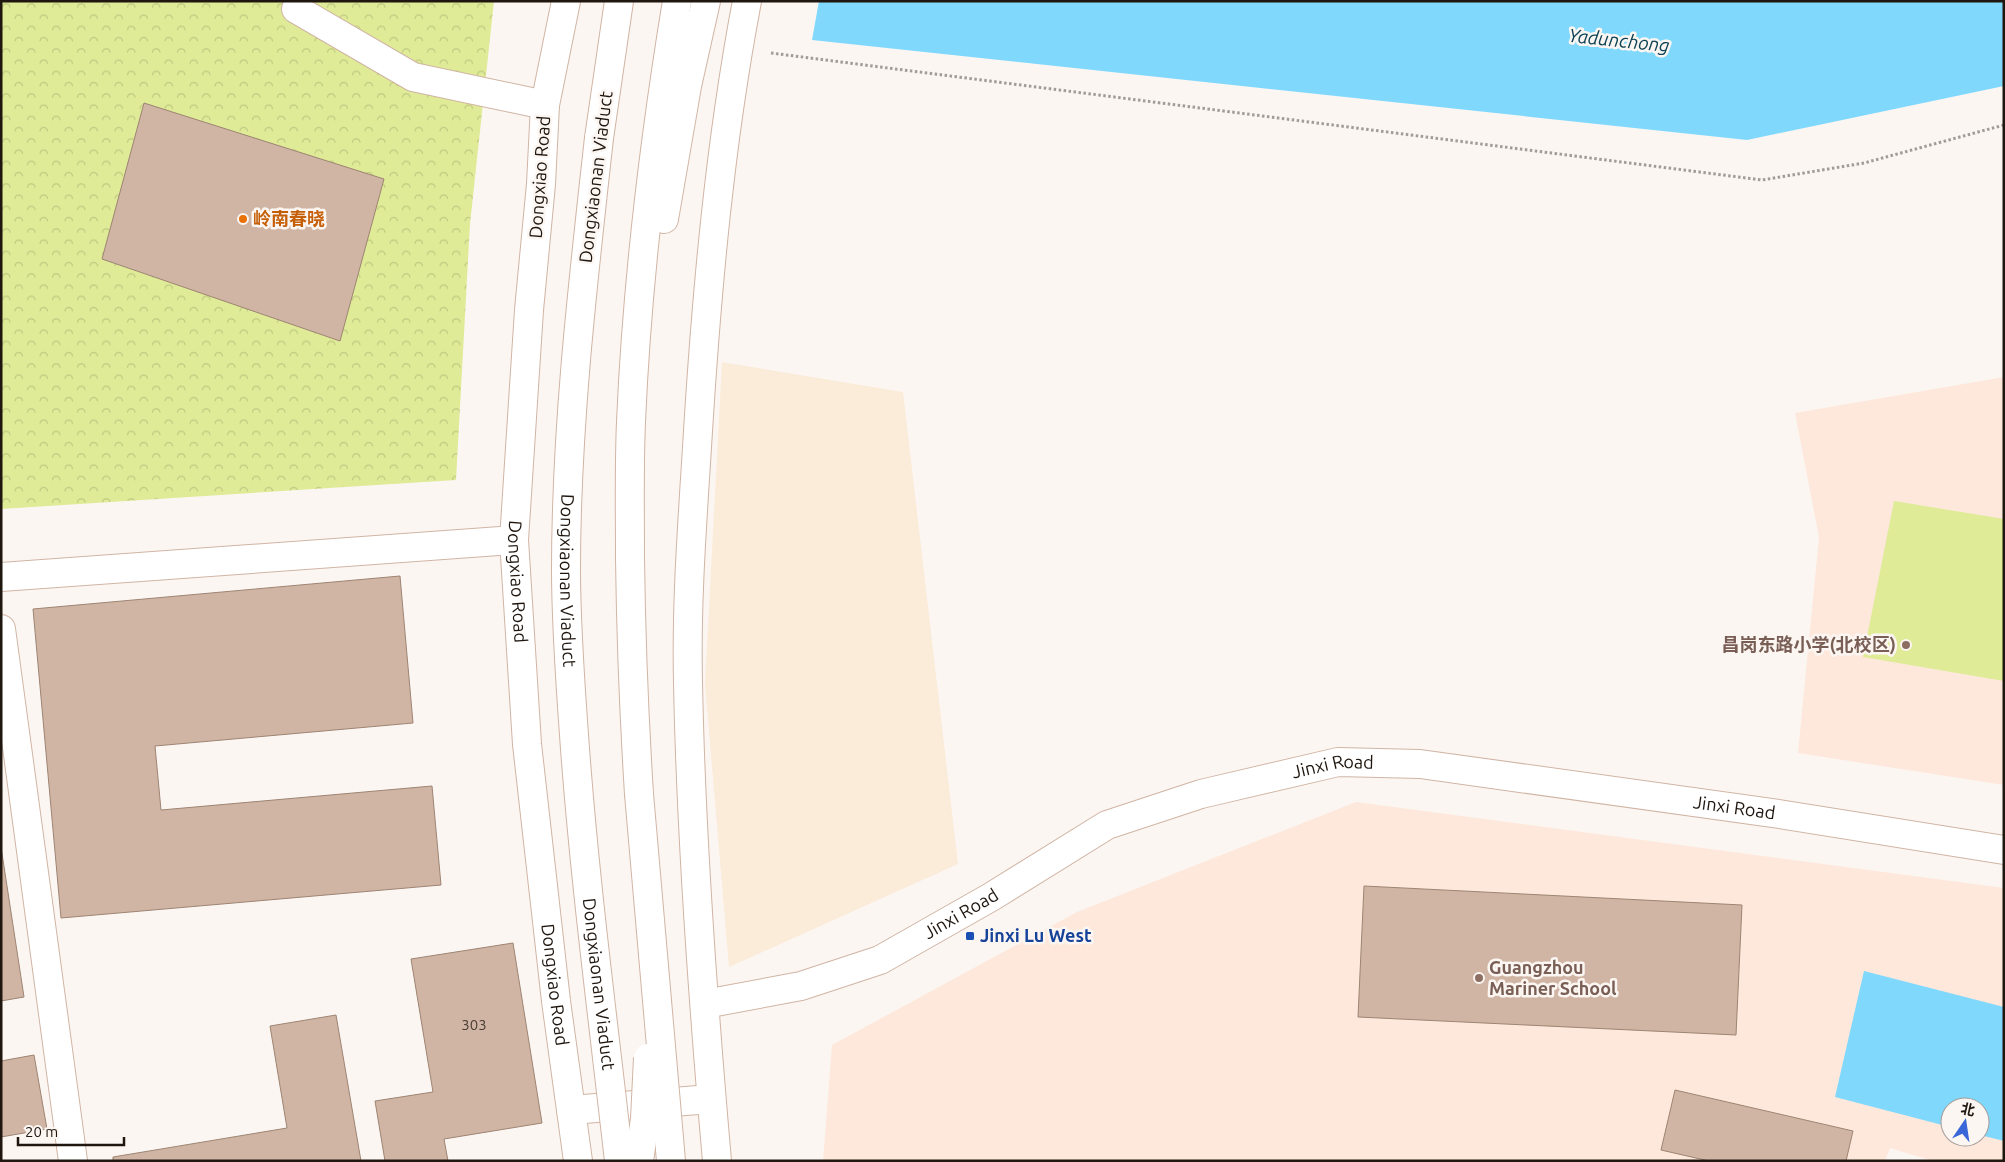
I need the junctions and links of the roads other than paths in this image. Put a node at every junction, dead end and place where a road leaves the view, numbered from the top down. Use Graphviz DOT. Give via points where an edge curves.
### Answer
graph roads {
  1 [pos="566,1"];
  2 [pos="619,1"];
  3 [pos="677,1"];
  4 [pos="706,1"];
  5 [pos="747,1"];
  6 [pos="296,9"];
  7 [pos="544,105"];
  8 [pos="514,540"];
  9 [pos="1,577"];
  10 [pos="631,584"];
  11 [pos="1,629"];
  12 [pos="639,794"];
  13 [pos="2004,850"];
  14 [pos="705,1004"];
  15 [pos="712,1099"];
  16 [pos="571,1110"];
  17 [pos="73,1161"];
  18 [pos="578,1161"];
  19 [pos="619,1161"];
  20 [pos="639,1161"];
  21 [pos="671,1161"];
  22 [pos="717,1161"];
  23 [pos="730,1161"];
  1 -- 7 [label="main road, Dongxiao Road"];
  2 -- 19 [label="main road, Dongxiaonan Viaduct, bridge" via="599,138 575,374 566,571 567,635 579,808"];
  3 -- 10 [label="main road" via="658,115 636,337 631,424"];
  4 -- 10 [label="main road" via="676,148 648,333 636,471"];
  5 -- 14 [label="main road" via="716,215 704,330 690,564 688,679 694,852"];
  6 -- 7 [label="main road" via="413,77"];
  7 -- 8 [label="main road, Dongxiao Road"];
  8 -- 9 [label="main road"];
  8 -- 16 [label="main road, Dongxiao Road" via="527,744"];
  10 -- 12 [label="main road"];
  11 -- 17 [label="main road"];
  12 -- 20 [label="main road, bridge" via="649,1041"];
  12 -- 21 [label="main road, bridge"];
  13 -- 14 [label="main road, Jinxi Road" via="1778,814 1420,764 1338,762 1201,794 1107,826 880,960 801,986"];
  14 -- 15 [label="main road"];
  15 -- 16 [label="main road"];
  15 -- 22 [label="main road"];
  15 -- 23 [label="main road"];
  16 -- 18 [label="main road, Dongxiao Road"];
}
